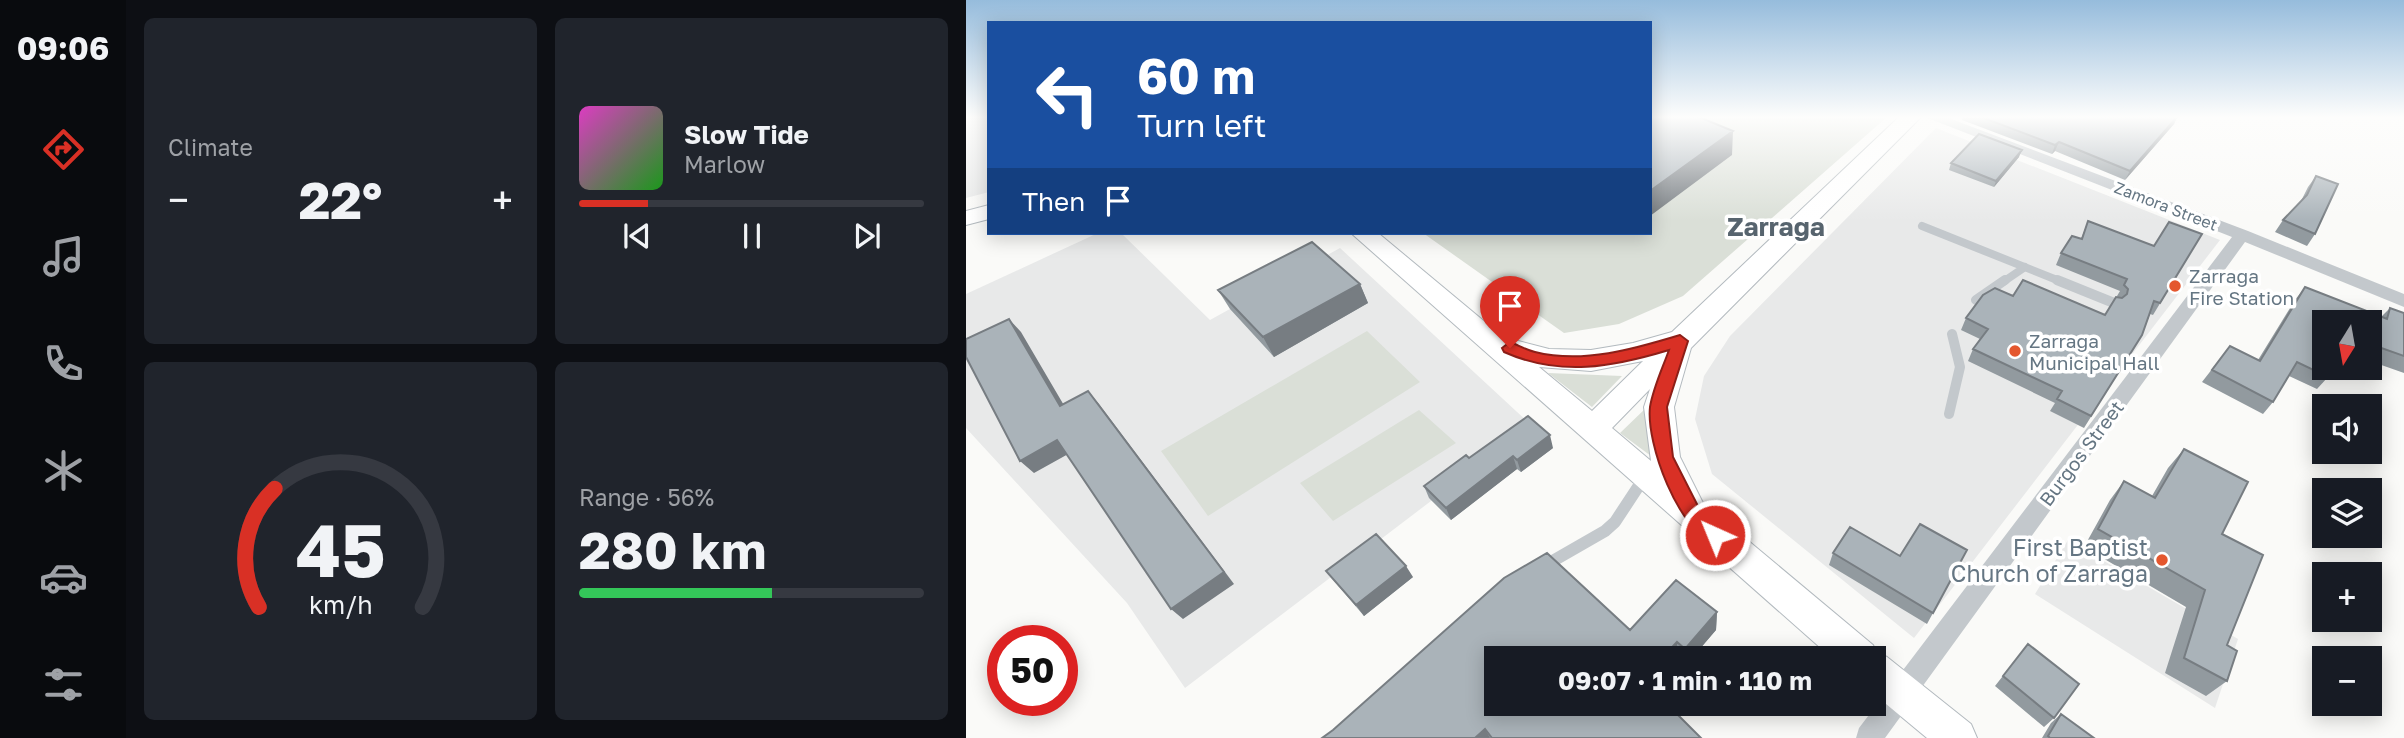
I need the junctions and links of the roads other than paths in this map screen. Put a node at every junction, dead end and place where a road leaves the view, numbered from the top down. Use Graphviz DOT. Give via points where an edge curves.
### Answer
graph roads {
  1 [pos="1875,151"];
  2 [pos="2022,151"];
  3 [pos="987,213"];
  4 [pos="966,218"];
  5 [pos="1922,226"];
  6 [pos="1370,235"];
  7 [pos="2242,235"];
  8 [pos="2025,267"];
  9 [pos="1976,300"];
  10 [pos="2404,301"];
  11 [pos="2115,303"];
  12 [pos="1952,334"];
  13 [pos="1486,338"];
  14 [pos="1680,341"];
  15 [pos="1950,414"];
  16 [pos="1593,429"];
  17 [pos="1646,475"];
  18 [pos="1694,517"];
  19 [pos="1534,572"];
  20 [pos="1846,646"];
  21 [pos="1889,682"];
  22 [pos="1869,738"];
  23 [pos="1957,738"];
  1 -- 14 [label="main road"];
  2 -- 7 [label="street, Zamora Street"];
  3 -- 4 [label="main road"];
  5 -- 8 [label="lane"];
  6 -- 13 [label="main road"];
  7 -- 10 [label="street, Zamora Street"];
  7 -- 21 [label="street, Burgos Street"];
  8 -- 9 [label="lane"];
  8 -- 11 [label="lane"];
  12 -- 15 [label="lane" via="1960,368"];
  13 -- 14 [label="main road" via="1533,358 1591,362"];
  13 -- 16 [label="main road"];
  14 -- 16 [label="main road"];
  14 -- 18 [label="main road" via="1659,407 1665,457"];
  16 -- 17 [label="main road"];
  17 -- 18 [label="main road"];
  17 -- 19 [label="lane" via="1605,531"];
  18 -- 20 [label="main road"];
  21 -- 22 [label="street, Burgos Street"];
  21 -- 23 [label="main road"];
}
